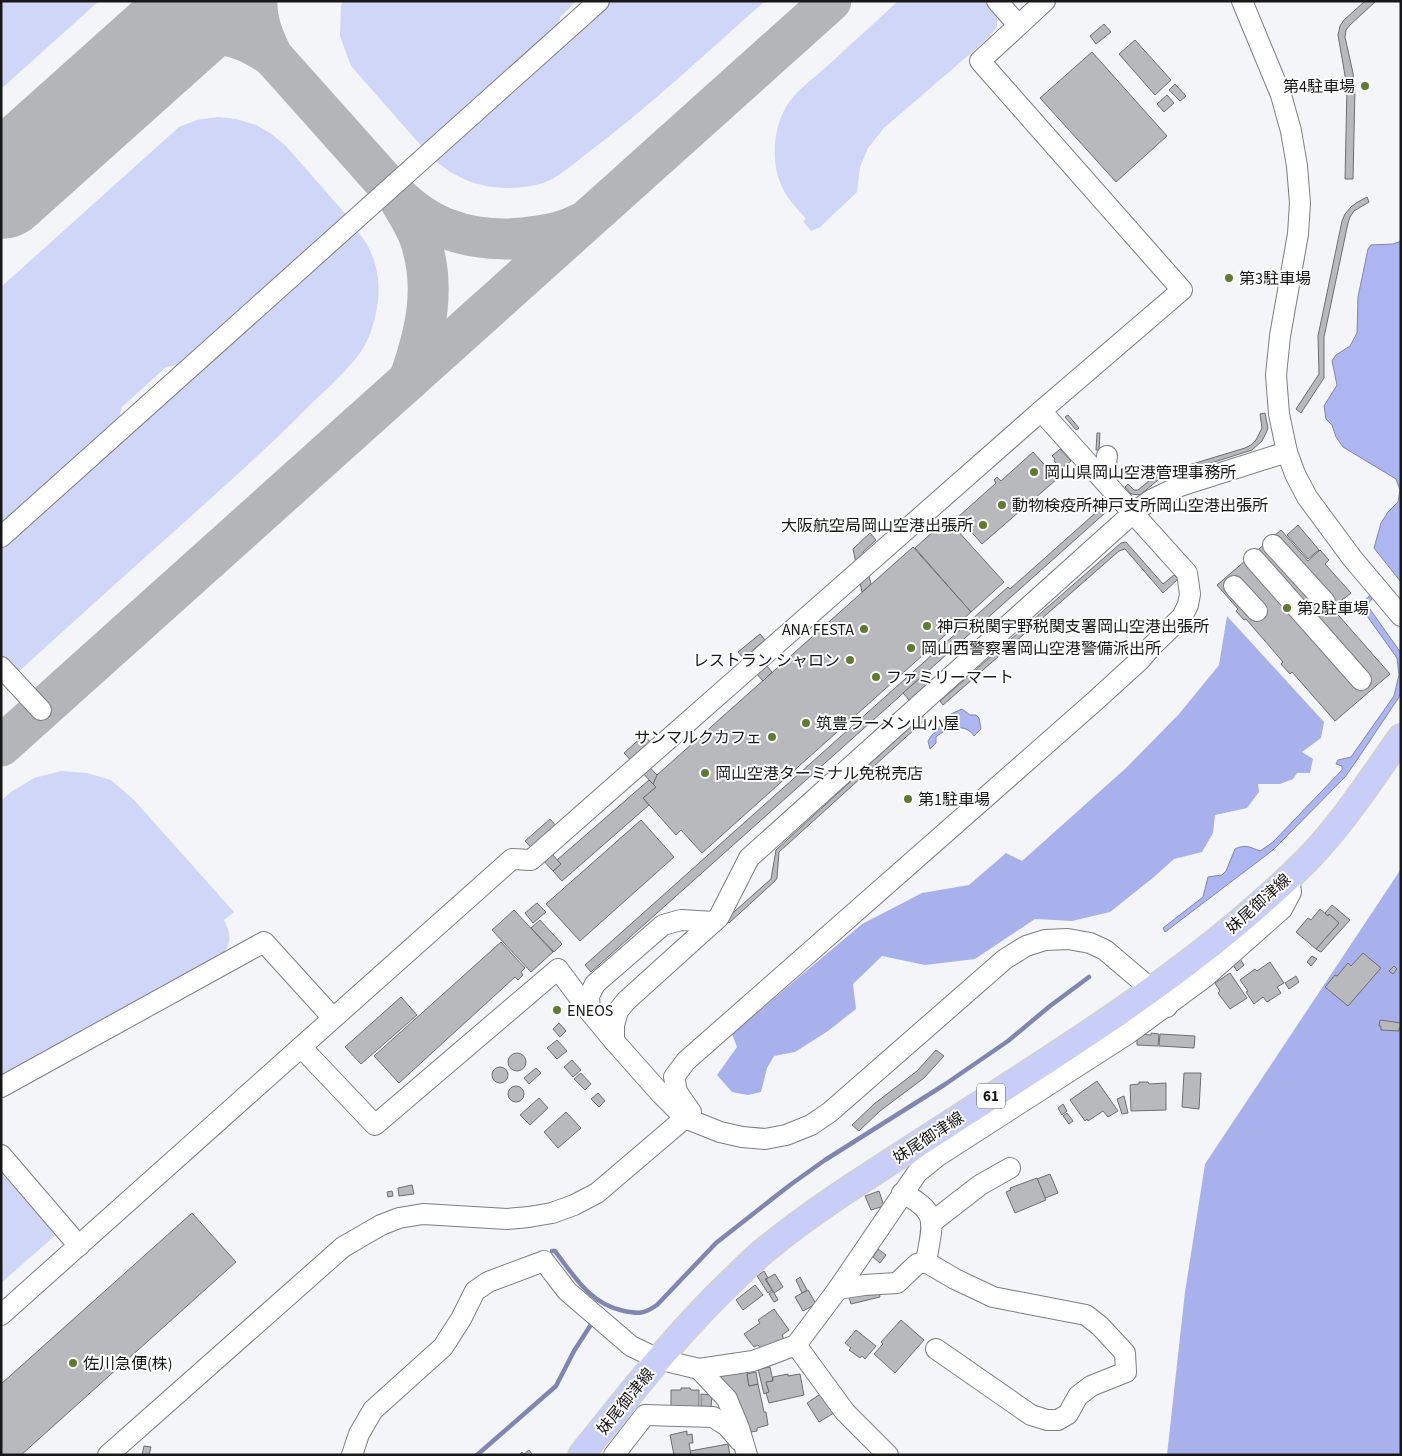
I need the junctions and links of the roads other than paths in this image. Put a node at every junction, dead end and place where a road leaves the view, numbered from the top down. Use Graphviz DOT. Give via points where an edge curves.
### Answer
graph roads {
  1 [pos="598,1"];
  2 [pos="997,1"];
  3 [pos="1045,1"];
  4 [pos="1242,1"];
  5 [pos="1018,25"];
  6 [pos="1041,411"];
  7 [pos="1286,452"];
  8 [pos="1107,456"];
  9 [pos="1104,480"];
  10 [pos="1134,513"];
  11 [pos="1,537"];
  12 [pos="1273,545"];
  13 [pos="1254,559"];
  14 [pos="1234,586"];
  15 [pos="1325,602"];
  16 [pos="1257,611"];
  17 [pos="1401,616"];
  18 [pos="1,667"];
  19 [pos="1362,680"];
  20 [pos="41,710"];
  21 [pos="1401,738"];
  22 [pos="714,922"];
  23 [pos="1159,998"];
  24 [pos="590,1012"];
  25 [pos="333,1018"];
  26 [pos="614,1041"];
  27 [pos="301,1047"];
  28 [pos="1,1087"];
  29 [pos="694,1121"];
  30 [pos="1,1155"];
  31 [pos="1010,1168"];
  32 [pos="902,1193"];
  33 [pos="932,1223"];
  34 [pos="79,1246"];
  35 [pos="926,1262"];
  36 [pos="838,1289"];
  37 [pos="1,1315"];
  38 [pos="796,1345"];
  39 [pos="936,1349"];
  40 [pos="658,1359"];
  41 [pos="699,1369"];
  42 [pos="746,1451"];
  43 [pos="108,1455"];
  44 [pos="352,1455"];
  45 [pos="581,1455"];
  46 [pos="614,1455"];
  47 [pos="888,1455"];
  1 -- 11 [label="street"];
  2 -- 5 [label="street"];
  3 -- 5 [label="street"];
  4 -- 7 [label="street" via="1281,95 1297,166 1298,234 1276,375"];
  5 -- 6 [label="street" via="980,61 1182,290"];
  6 -- 9 [label="street"];
  6 -- 25 [label="street" via="531,860 512,859"];
  7 -- 10 [label="street" via="1180,486 1151,500"];
  7 -- 17 [label="street" via="1307,497"];
  8 -- 9 [label="street"];
  9 -- 10 [label="street"];
  10 -- 22 [label="street" via="756,850"];
  10 -- 29 [label="street" via="1189,569 1190,594 1182,616 1095,701 686,1061 674,1077 677,1092"];
  12 -- 15 [label="street"];
  13 -- 19 [label="street"];
  14 -- 16 [label="street"];
  18 -- 20 [label="street"];
  21 -- 23 [label="main road, 妹尾御津線 / 61" via="1352,806 1308,858"];
  22 -- 24 [label="street" via="681,920 663,925 595,984 589,996"];
  22 -- 26 [label="street" via="626,1001 618,1011"];
  23 -- 29 [label="street" via="1105,950 1068,939 1045,940 1026,946 1005,959 811,1125 786,1136 765,1138 720,1132"];
  23 -- 32 [label="street" via="1129,1033 938,1156 917,1173"];
  23 -- 40 [label="main road, 妹尾御津線 / 61" via="1088,1033 804,1220 764,1251 708,1303"];
  24 -- 26 [label="street"];
  24 -- 27 [label="street" via="558,969 375,1125"];
  25 -- 27 [label="street"];
  25 -- 28 [label="street" via="264,942"];
  26 -- 29 [label="street" via="661,1094"];
  27 -- 34 [label="street"];
  29 -- 43 [label="street" via="597,1193 552,1213 508,1218 423,1214 381,1225 343,1247"];
  30 -- 34 [label="street"];
  31 -- 33 [label="street" via="980,1185"];
  32 -- 33 [label="street" via="914,1198 929,1212"];
  32 -- 36 [label="street"];
  33 -- 35 [label="street"];
  34 -- 37 [label="street"];
  35 -- 36 [label="street" via="917,1264 897,1282"];
  35 -- 39 [label="street" via="993,1296 1086,1315 1125,1353 1126,1372 1091,1386 1078,1396 1068,1414 1058,1420 1046,1420 1031,1415"];
  36 -- 38 [label="street"];
  38 -- 41 [label="street" via="753,1362"];
  38 -- 47 [label="street" via="845,1412"];
  40 -- 41 [label="street"];
  40 -- 44 [label="street" via="631,1346 567,1291 544,1261 488,1282 475,1291 443,1347 373,1410"];
  40 -- 45 [label="main road, 妹尾御津線 / 61"];
  41 -- 42 [label="street" via="727,1399"];
  42 -- 46 [label="street" via="727,1426 713,1417 645,1415"];
}
